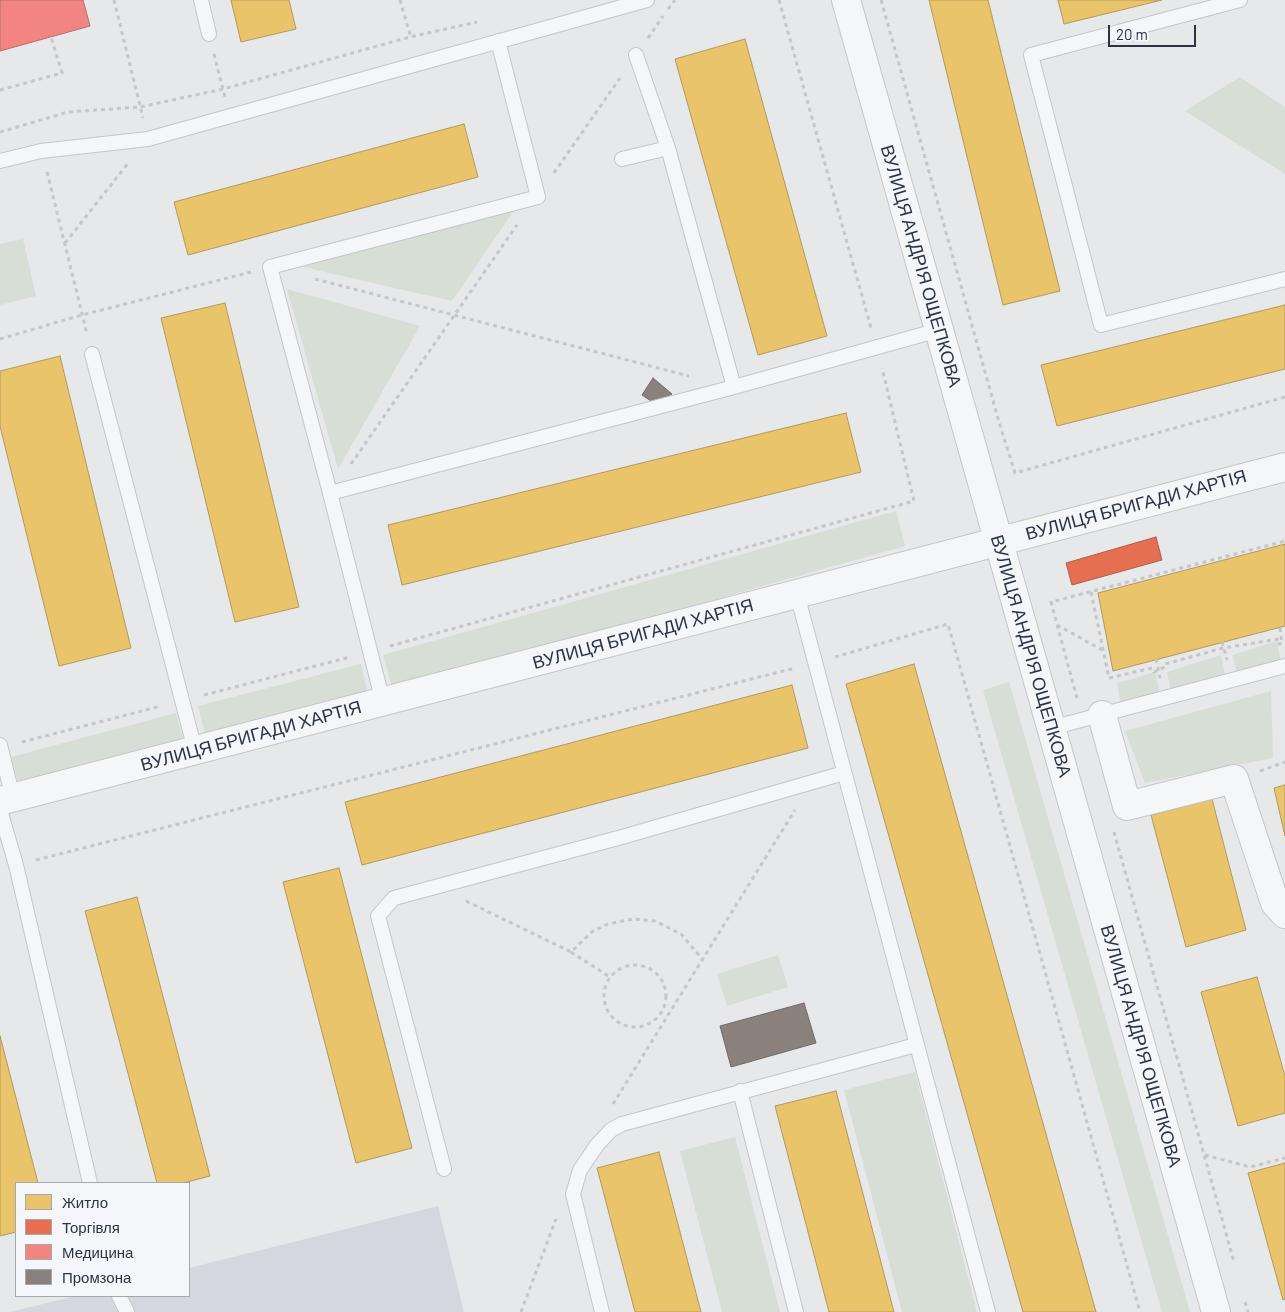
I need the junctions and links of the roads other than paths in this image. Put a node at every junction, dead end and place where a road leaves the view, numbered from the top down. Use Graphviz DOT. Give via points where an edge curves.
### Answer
graph roads {
  1 [pos="201,0"];
  2 [pos="648,0"];
  3 [pos="846,0"];
  4 [pos="1240,0"];
  5 [pos="209,34"];
  6 [pos="498,41"];
  7 [pos="636,55"];
  8 [pos="668,148"];
  9 [pos="622,158"];
  10 [pos="0,161"];
  11 [pos="1285,279"];
  12 [pos="939,330"];
  13 [pos="92,354"];
  14 [pos="734,387"];
  15 [pos="1285,467"];
  16 [pos="330,493"];
  17 [pos="999,541"];
  18 [pos="797,594"];
  19 [pos="1285,666"];
  20 [pos="383,702"];
  21 [pos="1092,717"];
  22 [pos="1051,728"];
  23 [pos="0,747"];
  24 [pos="195,750"];
  25 [pos="844,773"];
  26 [pos="4,803"];
  27 [pos="1285,914"];
  28 [pos="916,1045"];
  29 [pos="740,1091"];
  30 [pos="444,1169"];
  31 [pos="90,1182"];
  32 [pos="120,1297"];
  33 [pos="127,1312"];
  34 [pos="602,1312"];
  35 [pos="796,1312"];
  36 [pos="988,1312"];
  37 [pos="1216,1312"];
  1 -- 5 [label="lane"];
  2 -- 6 [label="lane"];
  3 -- 12 [label="street, ВУЛИЦЯ АНДРІЯ ОЩЕПКОВА"];
  4 -- 11 [label="lane" via="1031,55 1101,325"];
  6 -- 10 [label="lane" via="148,139 41,151"];
  6 -- 16 [label="lane" via="538,196 270,267"];
  7 -- 8 [label="lane"];
  8 -- 9 [label="lane"];
  8 -- 14 [label="lane"];
  12 -- 14 [label="lane"];
  12 -- 17 [label="street, ВУЛИЦЯ АНДРІЯ ОЩЕПКОВА"];
  13 -- 24 [label="lane"];
  14 -- 16 [label="lane"];
  15 -- 17 [label="street, ВУЛИЦЯ БРИГАДИ ХАРТІЯ"];
  16 -- 20 [label="lane"];
  17 -- 18 [label="street, ВУЛИЦЯ БРИГАДИ ХАРТІЯ"];
  17 -- 22 [label="street, ВУЛИЦЯ АНДРІЯ ОЩЕПКОВА"];
  18 -- 20 [label="street, ВУЛИЦЯ БРИГАДИ ХАРТІЯ"];
  18 -- 25 [label="lane"];
  19 -- 21 [label="lane"];
  20 -- 24 [label="street, ВУЛИЦЯ БРИГАДИ ХАРТІЯ"];
  21 -- 22 [label="lane"];
  21 -- 27 [label="street" via="1126,806 1234,779 1275,903"];
  22 -- 37 [label="street, ВУЛИЦЯ АНДРІЯ ОЩЕПКОВА"];
  23 -- 26 [label="lane"];
  24 -- 26 [label="street, ВУЛИЦЯ БРИГАДИ ХАРТІЯ"];
  25 -- 28 [label="lane"];
  25 -- 30 [label="lane" via="394,898 378,916"];
  26 -- 31 [label="lane"];
  28 -- 29 [label="lane"];
  28 -- 36 [label="lane"];
  29 -- 34 [label="lane" via="622,1124 597,1145 580,1170 573,1194"];
  29 -- 35 [label="lane"];
  32 -- 33 [label="lane"];
}
